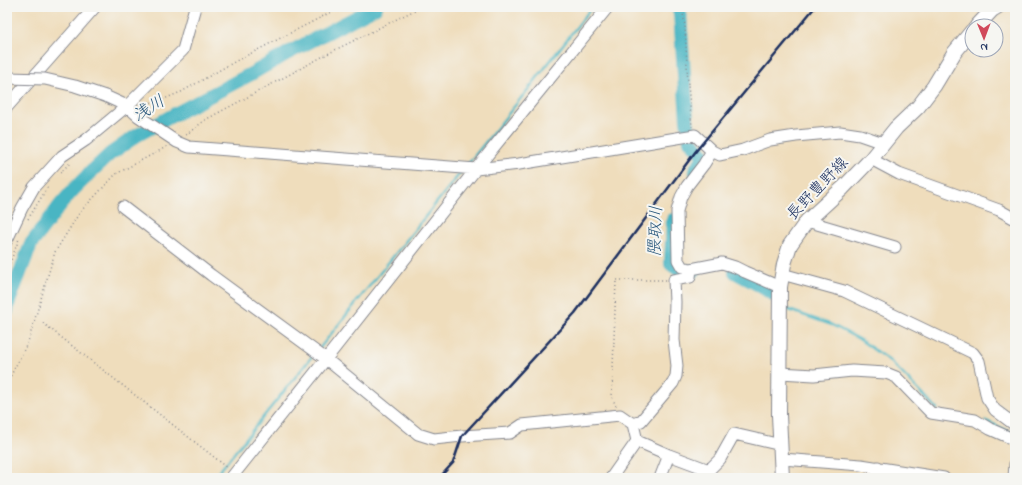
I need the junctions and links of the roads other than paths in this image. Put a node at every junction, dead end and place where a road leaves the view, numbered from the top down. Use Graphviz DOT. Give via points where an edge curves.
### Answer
graph roads {
  1 [pos="95,7"];
  2 [pos="195,7"];
  3 [pos="608,7"];
  4 [pos="998,7"];
  5 [pos="984,18"];
  6 [pos="964,41"];
  7 [pos="7,78"];
  8 [pos="127,106"];
  9 [pos="7,107"];
  10 [pos="883,143"];
  11 [pos="712,151"];
  12 [pos="871,159"];
  13 [pos="476,169"];
  14 [pos="122,207"];
  15 [pos="1015,219"];
  16 [pos="807,221"];
  17 [pos="7,240"];
  18 [pos="895,248"];
  19 [pos="691,271"];
  20 [pos="781,281"];
  21 [pos="326,359"];
  22 [pos="780,373"];
  23 [pos="633,424"];
  24 [pos="1015,425"];
  25 [pos="1015,440"];
  26 [pos="637,441"];
  27 [pos="781,452"];
  28 [pos="669,455"];
  29 [pos="1015,464"];
  30 [pos="877,473"];
  31 [pos="233,476"];
  32 [pos="611,478"];
  33 [pos="660,478"];
  34 [pos="782,478"];
  35 [pos="944,478"];
  36 [pos="1014,478"];
  1 -- 9 [label="street"];
  2 -- 8 [label="street" via="183,50"];
  3 -- 13 [label="street"];
  4 -- 5 [label="main road"];
  6 -- 10 [label="main road, 長野豊野線" via="918,107"];
  7 -- 8 [label="street, bridge" via="45,79 75,86"];
  8 -- 13 [label="street" via="138,116 189,148"];
  8 -- 17 [label="street" via="57,161 34,187"];
  10 -- 11 [label="street" via="865,136 840,132 770,140 720,155"];
  10 -- 12 [label="main road, 長野豊野線"];
  11 -- 13 [label="street" via="691,135"];
  11 -- 19 [label="street" via="684,191 677,212 678,260 682,267"];
  12 -- 15 [label="street" via="899,174 999,210"];
  12 -- 16 [label="main road, 長野豊野線"];
  13 -- 21 [label="street"];
  14 -- 21 [label="street"];
  16 -- 18 [label="street"];
  16 -- 20 [label="main road, 長野豊野線" via="790,245"];
  19 -- 20 [label="street" via="722,263"];
  19 -- 23 [label="street" via="690,277 674,280 676,376 641,421"];
  20 -- 22 [label="main road, 長野豊野線"];
  20 -- 24 [label="street" via="844,290 973,353 979,360 987,398 995,410"];
  21 -- 23 [label="street" via="418,434 434,439 510,433 522,425 620,415"];
  21 -- 31 [label="street"];
  22 -- 25 [label="street" via="886,373 896,376 931,413 975,420"];
  22 -- 27 [label="main road, 長野豊野線"];
  23 -- 26 [label="street"];
  26 -- 28 [label="street"];
  26 -- 32 [label="street"];
  27 -- 28 [label="street" via="734,434 720,459 709,470"];
  27 -- 30 [label="street" via="861,465"];
  27 -- 34 [label="main road, 長野豊野線"];
  28 -- 33 [label="street"];
  29 -- 36 [label="street"];
  30 -- 35 [label="street"];
}
